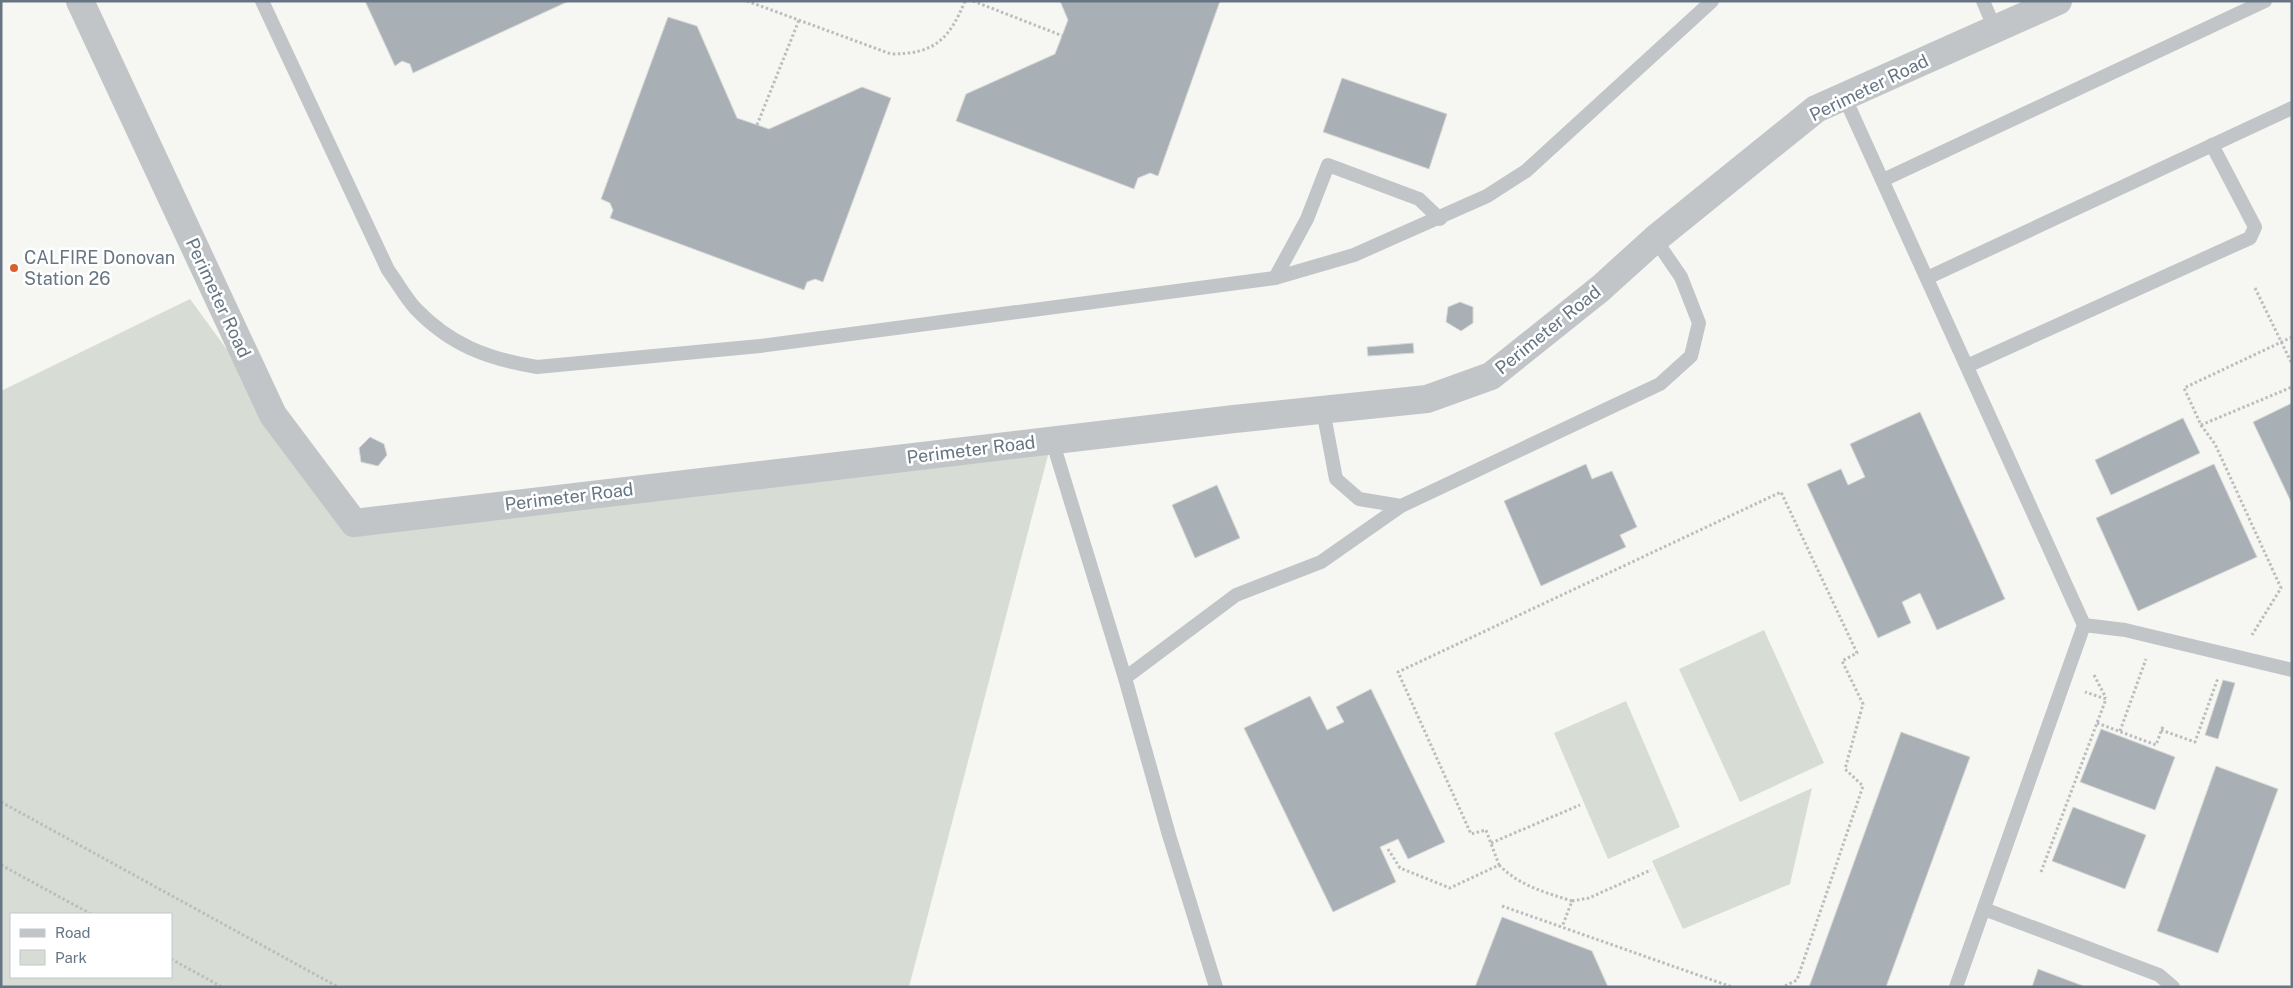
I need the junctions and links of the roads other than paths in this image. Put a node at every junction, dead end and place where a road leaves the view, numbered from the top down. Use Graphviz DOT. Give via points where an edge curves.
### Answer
graph roads {
  1 [pos="80,1"];
  2 [pos="262,1"];
  3 [pos="1712,1"];
  4 [pos="1983,1"];
  5 [pos="2058,1"];
  6 [pos="2265,1"];
  7 [pos="1995,29"];
  8 [pos="1844,96"];
  9 [pos="2292,108"];
  10 [pos="2212,145"];
  11 [pos="1883,180"];
  12 [pos="1440,218"];
  13 [pos="1655,239"];
  14 [pos="1275,278"];
  15 [pos="1927,278"];
  16 [pos="1967,366"];
  17 [pos="1323,410"];
  18 [pos="1052,440"];
  19 [pos="1401,506"];
  20 [pos="2084,625"];
  21 [pos="2292,670"];
  22 [pos="1125,678"];
  23 [pos="1984,909"];
  24 [pos="1216,987"];
  25 [pos="1956,987"];
  26 [pos="2173,987"];
  1 -- 18 [label="street, Perimeter Road" via="273,415 354,523"];
  2 -- 14 [label="lane" via="388,270 414,307 444,333 470,349 503,361 537,367 760,346"];
  3 -- 12 [label="lane" via="1526,171 1488,196"];
  4 -- 7 [label="lane"];
  5 -- 7 [label="street, Perimeter Road"];
  6 -- 11 [label="lane"];
  7 -- 8 [label="street, Perimeter Road"];
  8 -- 11 [label="lane"];
  8 -- 13 [label="street, Perimeter Road" via="1816,109"];
  9 -- 10 [label="lane"];
  10 -- 15 [label="lane"];
  10 -- 16 [label="lane" via="2255,227 2250,238"];
  11 -- 15 [label="lane"];
  12 -- 14 [label="lane" via="1354,255"];
  12 -- 14 [label="lane" via="1419,198 1328,164 1306,219"];
  13 -- 17 [label="street, Perimeter Road" via="1601,288 1491,376 1427,399"];
  13 -- 19 [label="lane" via="1681,277 1699,323 1691,356 1660,384"];
  15 -- 16 [label="lane"];
  16 -- 20 [label="lane"];
  17 -- 18 [label="street, Perimeter Road"];
  17 -- 19 [label="lane" via="1336,480 1359,499"];
  18 -- 22 [label="lane"];
  19 -- 22 [label="lane" via="1321,562 1236,594"];
  20 -- 21 [label="lane" via="2125,630"];
  20 -- 23 [label="lane"];
  22 -- 24 [label="lane"];
  23 -- 25 [label="lane"];
  23 -- 26 [label="lane" via="2159,975"];
}
